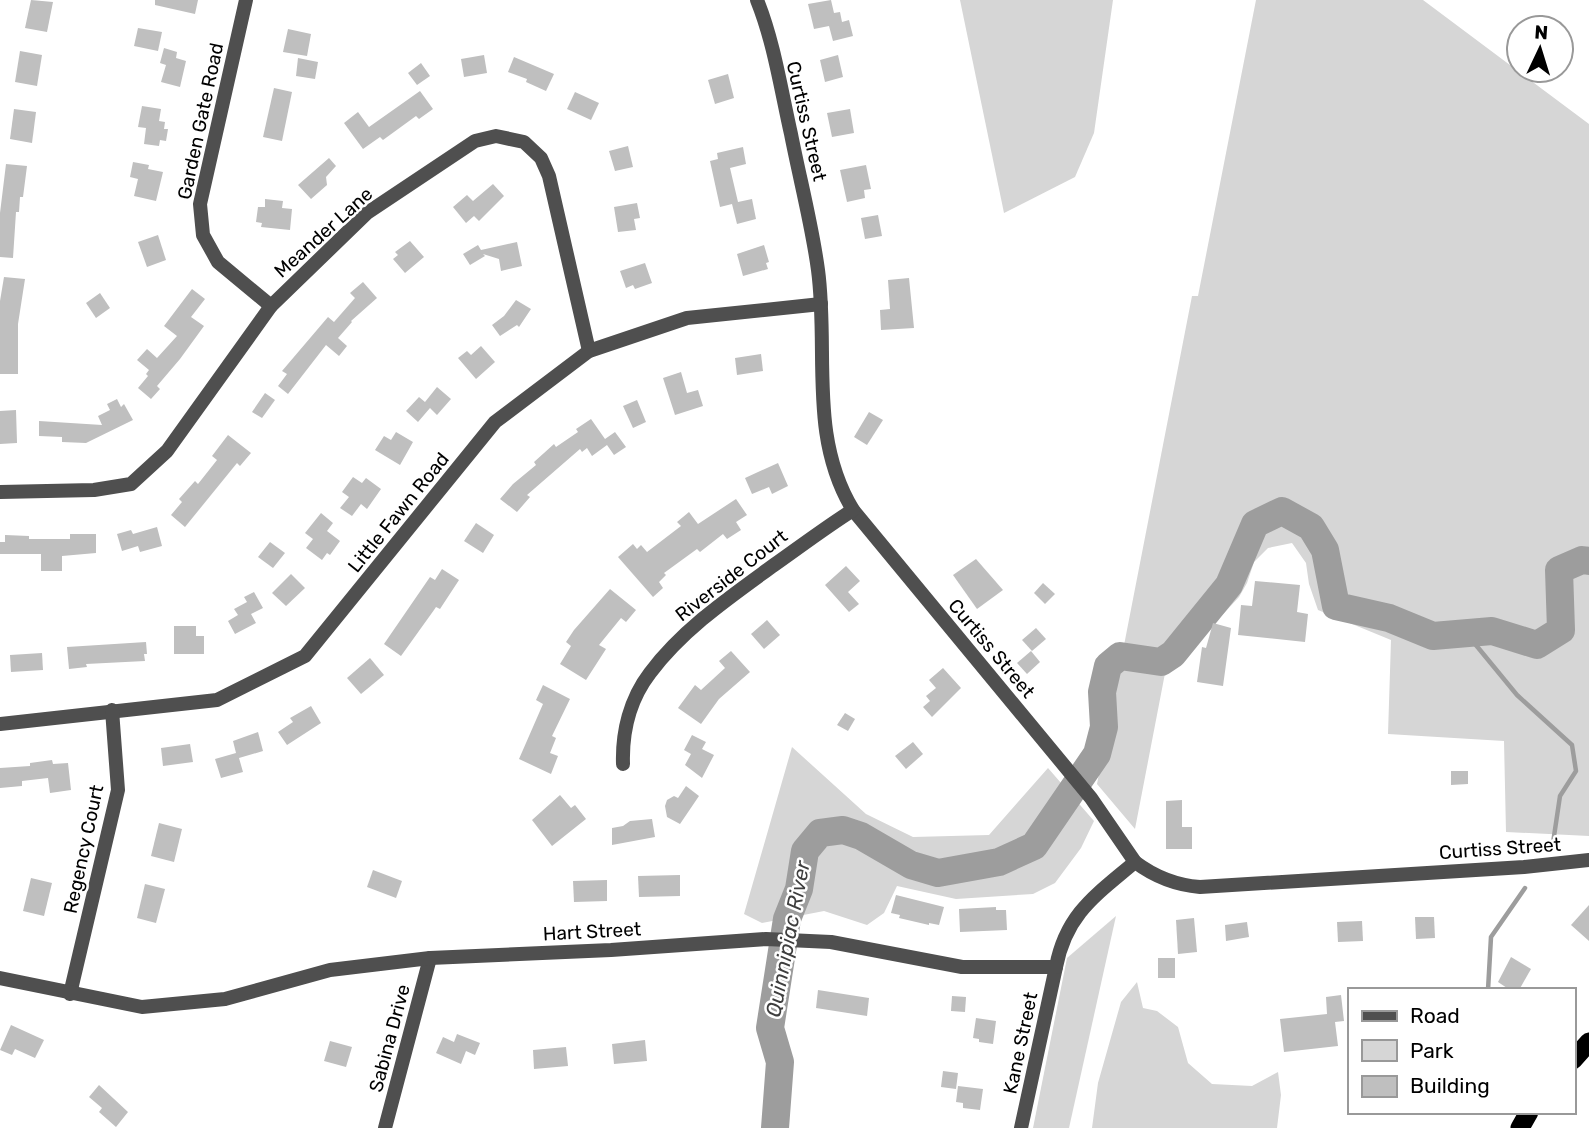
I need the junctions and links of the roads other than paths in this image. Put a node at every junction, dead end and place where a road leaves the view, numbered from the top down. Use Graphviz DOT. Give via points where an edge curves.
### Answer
graph roads {
  1 [pos="246,0"];
  2 [pos="757,0"];
  3 [pos="821,304"];
  4 [pos="271,306"];
  5 [pos="589,351"];
  6 [pos="0,492"];
  7 [pos="853,510"];
  8 [pos="112,710"];
  9 [pos="0,724"];
  10 [pos="623,764"];
  11 [pos="1589,860"];
  12 [pos="1135,862"];
  13 [pos="430,958"];
  14 [pos="1056,967"];
  15 [pos="0,978"];
  16 [pos="71,994"];
  17 [pos="385,1128"];
  18 [pos="1021,1128"];
  1 -- 4 [label="street, Garden Gate Road" via="200,204 204,235 218,262"];
  2 -- 3 [label="street, Curtiss Street" via="811,225"];
  3 -- 5 [label="street, Little Fawn Road" via="687,318"];
  3 -- 7 [label="street, Curtiss Street" via="828,446 840,488"];
  4 -- 5 [label="street, Meander Lane" via="367,213 475,141 496,136 524,142 541,158 549,176"];
  4 -- 6 [label="street, Meander Lane" via="167,451 131,484 94,490"];
  5 -- 8 [label="street, Little Fawn Road" via="495,422 305,656 216,700"];
  7 -- 10 [label="street, Riverside Court" via="732,595 689,630 648,674 626,719"];
  7 -- 12 [label="street, Curtiss Street" via="1055,753"];
  8 -- 9 [label="street, Little Fawn Road"];
  8 -- 16 [label="street, Regency Court" via="118,790"];
  11 -- 12 [label="street, Curtiss Street" via="1209,887 1174,883"];
  12 -- 14 [label="street" via="1069,926"];
  13 -- 14 [label="street, Hart Street" via="766,939 870,948 962,967"];
  13 -- 16 [label="street, Hart Street" via="330,970 225,999 142,1006"];
  13 -- 17 [label="street, Sabina Drive"];
  14 -- 18 [label="street, Kane Street"];
  15 -- 16 [label="street, Hart Street"];
}
